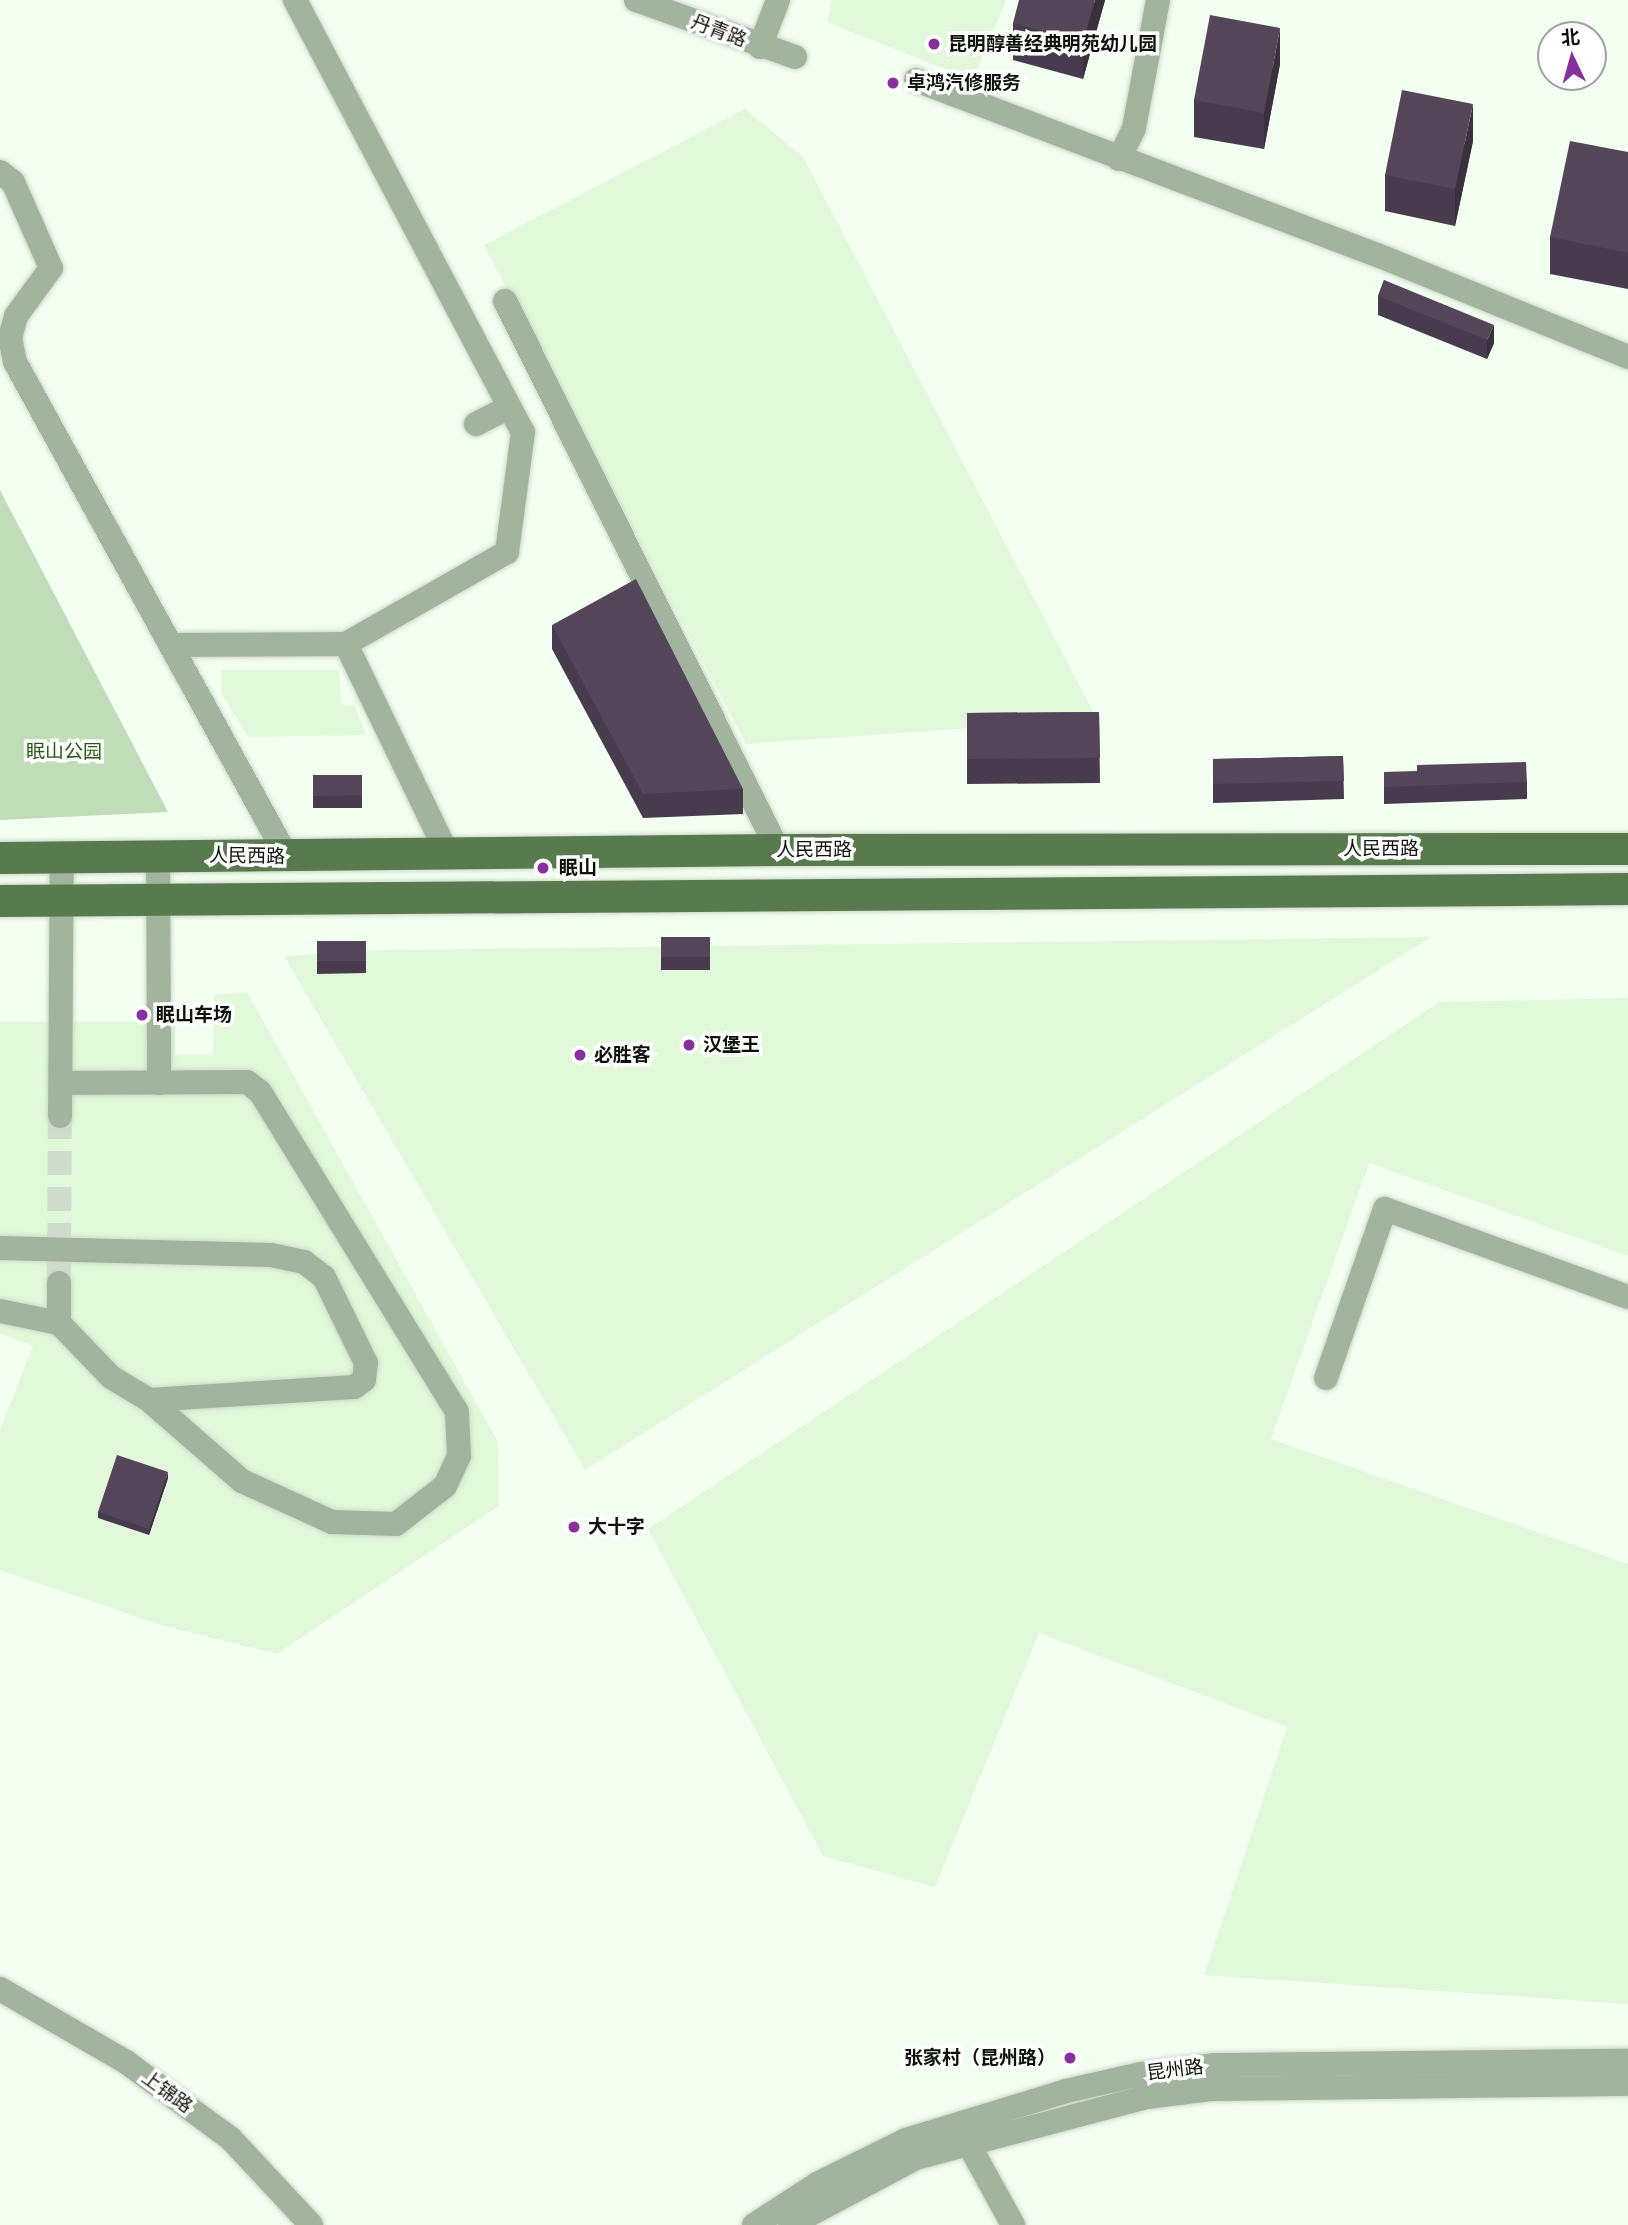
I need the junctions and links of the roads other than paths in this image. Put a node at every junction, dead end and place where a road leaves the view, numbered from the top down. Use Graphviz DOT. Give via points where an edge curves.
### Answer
graph roads {
  1 [pos="295,0"];
  2 [pos="636,0"];
  3 [pos="778,0"];
  4 [pos="1158,0"];
  5 [pos="760,47"];
  6 [pos="795,57"];
  7 [pos="925,73"];
  8 [pos="1119,159"];
  9 [pos="0,173"];
  10 [pos="505,300"];
  11 [pos="1628,357"];
  12 [pos="508,408"];
  13 [pos="476,424"];
  14 [pos="346,644"];
  15 [pos="174,645"];
  16 [pos="1628,849"];
  17 [pos="778,850"];
  18 [pos="448,855"];
  19 [pos="158,856"];
  20 [pos="62,857"];
  21 [pos="287,857"];
  22 [pos="0,858"];
  23 [pos="1628,889"];
  24 [pos="61,900"];
  25 [pos="0,901"];
  26 [pos="159,901"];
  27 [pos="61,1083"];
  28 [pos="159,1083"];
  29 [pos="60,1116"];
  30 [pos="0,1248"];
  31 [pos="59,1283"];
  32 [pos="1628,1297"];
  33 [pos="0,1311"];
  34 [pos="59,1323"];
  35 [pos="1326,1378"];
  36 [pos="149,1400"];
  37 [pos="0,1989"];
  38 [pos="1628,2061"];
  39 [pos="1628,2084"];
  40 [pos="968,2143"];
  41 [pos="311,2225"];
  42 [pos="754,2225"];
  43 [pos="790,2225"];
  44 [pos="1013,2225"];
  1 -- 12 [label="street"];
  2 -- 5 [label="street, 丹青路"];
  3 -- 5 [label="street"];
  4 -- 8 [label="street" via="1134,128"];
  5 -- 6 [label="street, 丹青路" via="757,43"];
  7 -- 8 [label="street" via="958,97"];
  8 -- 11 [label="street" via="1364,250"];
  9 -- 15 [label="street" via="13,181 51,268 16,316 10,338 15,362"];
  10 -- 17 [label="street"];
  12 -- 13 [label="street"];
  12 -- 14 [label="street" via="523,432 507,552"];
  14 -- 15 [label="street"];
  14 -- 18 [label="street"];
  15 -- 21 [label="street"];
  16 -- 17 [label="main road, 人民西路"];
  17 -- 18 [label="main road, 人民西路"];
  18 -- 21 [label="main road, 人民西路"];
  19 -- 20 [label="main road, 人民西路"];
  19 -- 21 [label="main road, 人民西路"];
  19 -- 26 [label="street"];
  20 -- 22 [label="main road, 人民西路"];
  20 -- 24 [label="street"];
  23 -- 26 [label="main road"];
  24 -- 25 [label="main road"];
  24 -- 26 [label="main road"];
  24 -- 27 [label="street"];
  26 -- 28 [label="street"];
  27 -- 28 [label="street"];
  27 -- 29 [label="street"];
  28 -- 36 [label="street" via="247,1082 260,1092 457,1412 459,1456 445,1486 396,1524 332,1522 242,1481"];
  30 -- 36 [label="street" via="271,1255 304,1262 324,1277 366,1363 364,1380 354,1387"];
  31 -- 34 [label="street"];
  32 -- 35 [label="street" via="1385,1209"];
  33 -- 34 [label="street"];
  34 -- 36 [label="street" via="111,1377"];
  37 -- 41 [label="street, 上锦路" via="125,2062 230,2138"];
  38 -- 42 [label="street, 昆州路" via="1215,2065 1141,2074 1066,2091 906,2140 819,2183"];
  39 -- 40 [label="street, 昆州路" via="1211,2088 1074,2114"];
  40 -- 43 [label="street, 昆州路" via="916,2158"];
  40 -- 44 [label="street"];
}
